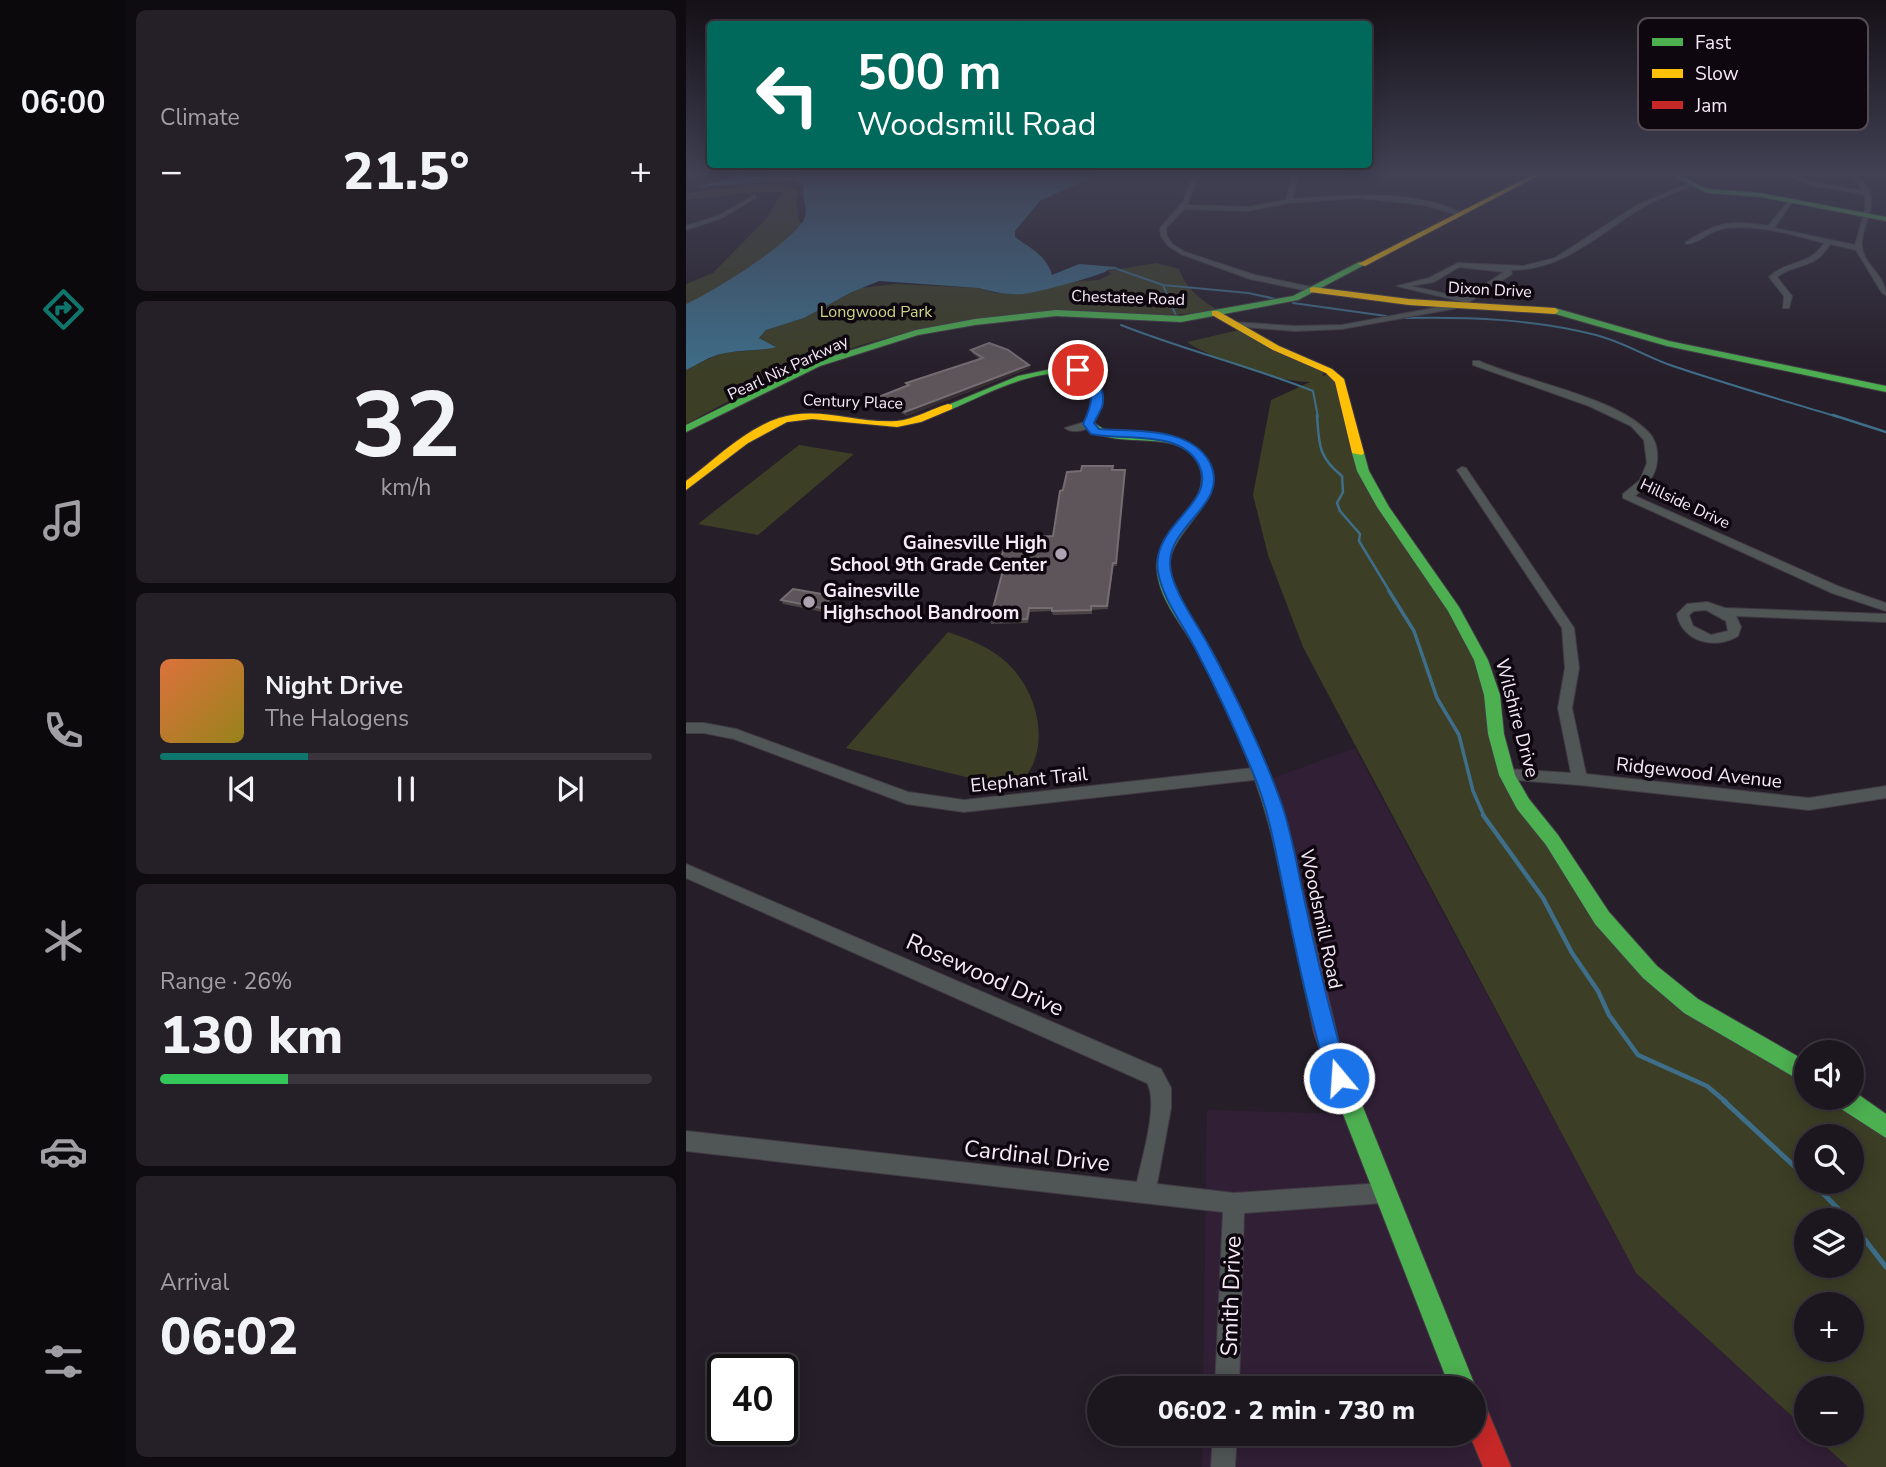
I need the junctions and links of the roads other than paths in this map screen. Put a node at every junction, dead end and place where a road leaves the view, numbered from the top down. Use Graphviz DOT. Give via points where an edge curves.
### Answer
graph roads {
  1 [pos="1168,240"];
  2 [pos="1406,240"];
  3 [pos="1588,240"];
  4 [pos="1692,240"];
  5 [pos="1813,240"];
  6 [pos="1860,240"];
  7 [pos="1688,243"];
  8 [pos="1827,244"];
  9 [pos="1858,248"];
  10 [pos="1501,268"];
  11 [pos="1313,290"];
  12 [pos="1886,293"];
  13 [pos="1455,306"];
  14 [pos="1786,306"];
  15 [pos="1214,313"];
  16 [pos="975,322"];
  17 [pos="1233,324"];
  18 [pos="1476,363"];
  19 [pos="1886,389"];
  20 [pos="1088,424"];
  21 [pos="686,429"];
  22 [pos="1070,429"];
  23 [pos="686,438"];
  24 [pos="1462,470"];
  25 [pos="686,486"];
  26 [pos="1886,607"];
  27 [pos="1723,612"];
  28 [pos="1886,618"];
  29 [pos="686,728"];
  30 [pos="1262,773"];
  31 [pos="1507,775"];
  32 [pos="1580,779"];
  33 [pos="1886,792"];
  34 [pos="686,871"];
  35 [pos="1794,1066"];
  36 [pos="1862,1110"];
  37 [pos="1886,1127"];
  38 [pos="686,1141"];
  39 [pos="1145,1193"];
  40 [pos="1383,1193"];
  41 [pos="1234,1203"];
  42 [pos="1227,1376"];
  43 [pos="1458,1376"];
  44 [pos="1486,1442"];
  45 [pos="1224,1446"];
  46 [pos="1223,1467"];
  47 [pos="1496,1467"];
  1 -- 11 [label="street, Dixon Drive" via="1175,249 1253,277"];
  2 -- 11 [label="street, Chestatee Road"];
  3 -- 10 [label="street" via="1555,262"];
  4 -- 7 [label="street"];
  5 -- 8 [label="street"];
  6 -- 9 [label="street"];
  8 -- 9 [label="street"];
  8 -- 14 [label="street" via="1813,263 1779,271 1773,277 1788,296"];
  9 -- 12 [label="street"];
  10 -- 10 [label="street" via="1458,265 1431,280 1401,286 1465,301 1509,272"];
  11 -- 13 [label="street, Dixon Drive"];
  11 -- 15 [label="street, Chestatee Road" via="1290,299"];
  13 -- 17 [label="street" via="1336,328"];
  13 -- 19 [label="street, Dixon Drive" via="1569,314 1667,343"];
  15 -- 16 [label="street, Chestatee Road" via="1170,319 1056,313"];
  15 -- 17 [label="street, Wilshire Drive"];
  16 -- 21 [label="street, Pearl Nix Parkway" via="906,335 839,356"];
  16 -- 23 [label="street, Pearl Nix Parkway" via="826,367"];
  17 -- 31 [label="street, Wilshire Drive" via="1329,371 1340,381 1363,471 1383,508 1454,610 1481,660"];
  18 -- 26 [label="street, Hillside Drive" via="1623,418 1646,436 1652,466 1640,488 1627,496 1836,590"];
  20 -- 22 [label="street"];
  20 -- 25 [label="street, Century Place" via="1098,405 1097,390 1083,373 1070,369 1039,372 953,407 895,424 803,416 786,419 761,431"];
  20 -- 30 [label="street, Woodsmill Road" via="1104,435 1174,439 1204,462 1206,494 1172,532 1163,566 1181,615 1201,645"];
  24 -- 32 [label="street" via="1568,628 1572,668 1565,708"];
  27 -- 28 [label="street"];
  29 -- 30 [label="street, Elephant Trail" via="736,734 907,798 964,806"];
  30 -- 40 [label="street, Woodsmill Road" via="1286,850 1324,1033"];
  31 -- 32 [label="street, Ridgewood Avenue"];
  31 -- 35 [label="street, Wilshire Drive" via="1602,918 1650,972 1691,1006"];
  32 -- 33 [label="street, Ridgewood Avenue" via="1809,804"];
  34 -- 39 [label="street, Rosewood Drive" via="1154,1076 1161,1088 1161,1108"];
  36 -- 37 [label="street"];
  38 -- 39 [label="street, Cardinal Drive"];
  39 -- 41 [label="street, Cardinal Drive"];
  40 -- 41 [label="street, Cardinal Drive"];
  40 -- 43 [label="street, Woodsmill Road"];
  41 -- 42 [label="street, Smith Drive"];
  44 -- 47 [label="street"];
  45 -- 46 [label="street"];
}
